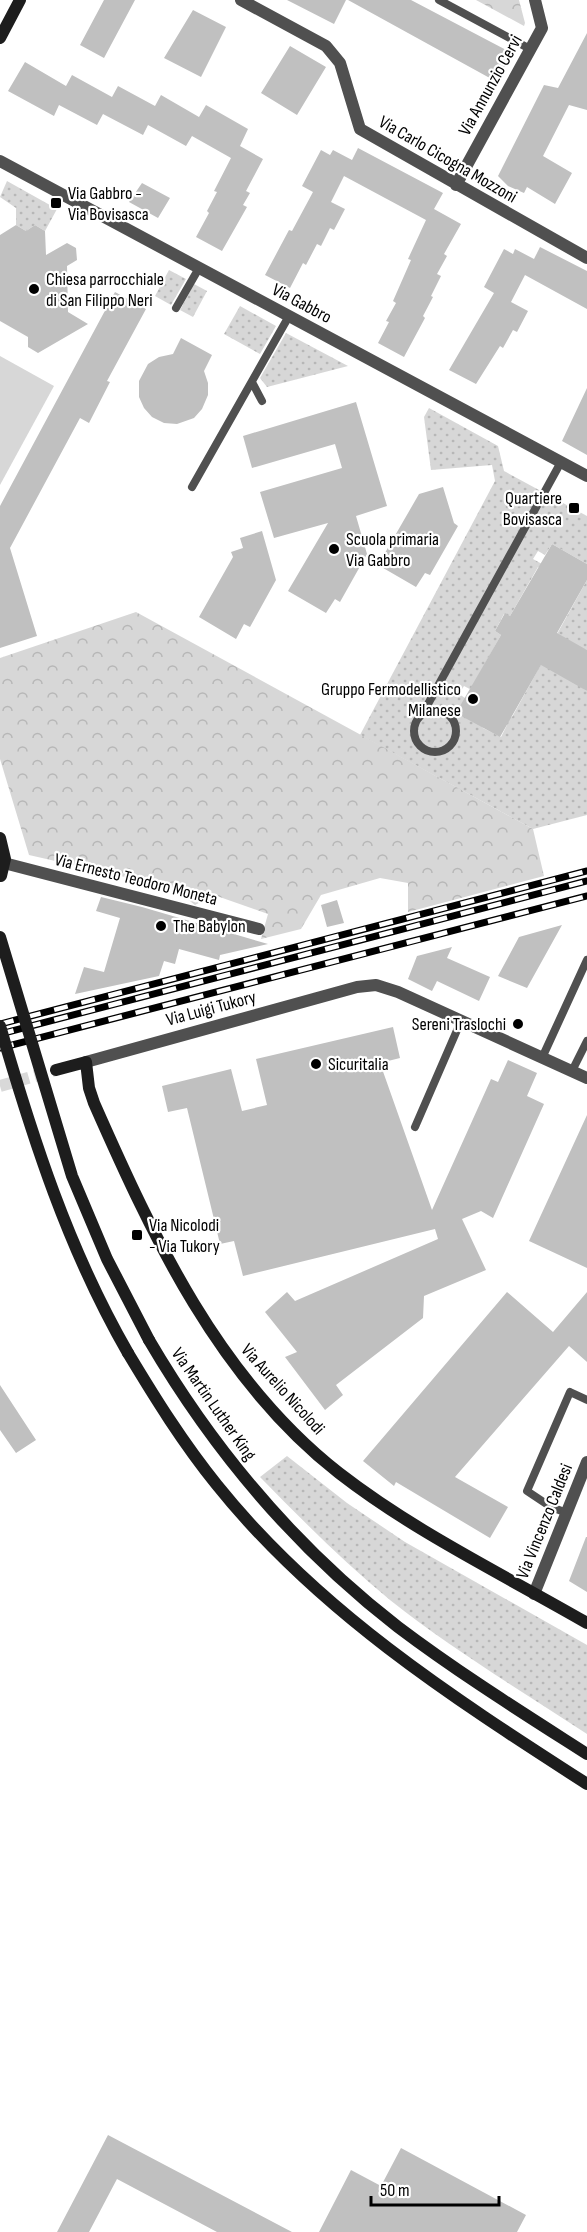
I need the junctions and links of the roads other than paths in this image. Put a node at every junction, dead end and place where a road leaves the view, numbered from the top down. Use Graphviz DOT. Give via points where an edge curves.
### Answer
graph roads {
  1 [pos="20,0"];
  2 [pos="241,0"];
  3 [pos="439,0"];
  4 [pos="535,0"];
  5 [pos="0,38"];
  6 [pos="530,49"];
  7 [pos="0,161"];
  8 [pos="456,185"];
  9 [pos="587,258"];
  10 [pos="198,268"];
  11 [pos="176,308"];
  12 [pos="289,316"];
  13 [pos="252,381"];
  14 [pos="262,401"];
  15 [pos="561,462"];
  16 [pos="587,476"];
  17 [pos="192,487"];
  18 [pos="429,711"];
  19 [pos="0,838"];
  20 [pos="4,863"];
  21 [pos="1,876"];
  22 [pos="259,928"];
  23 [pos="0,937"];
  24 [pos="587,960"];
  25 [pos="461,1021"];
  26 [pos="0,1026"];
  27 [pos="587,1041"];
  28 [pos="542,1058"];
  29 [pos="86,1062"];
  30 [pos="56,1070"];
  31 [pos="572,1071"];
  32 [pos="587,1078"];
  33 [pos="416,1127"];
  34 [pos="587,1400"];
  35 [pos="587,1462"];
  36 [pos="567,1513"];
  37 [pos="534,1594"];
  38 [pos="587,1623"];
  39 [pos="587,1754"];
  40 [pos="587,1784"];
  1 -- 5 [label="street"];
  2 -- 8 [label="street, Via Carlo Cicogna Mozzoni" via="326,46 340,63 360,129"];
  3 -- 6 [label="lane"];
  4 -- 6 [label="street, Via Annunzio Cervi" via="542,28"];
  6 -- 8 [label="street, Via Annunzio Cervi"];
  7 -- 10 [label="street, Via Gabbro"];
  8 -- 9 [label="street, Via Carlo Cicogna Mozzoni"];
  10 -- 11 [label="lane"];
  10 -- 12 [label="street, Via Gabbro"];
  12 -- 13 [label="lane"];
  12 -- 15 [label="street, Via Gabbro"];
  13 -- 14 [label="lane"];
  13 -- 17 [label="lane"];
  15 -- 16 [label="street, Via Gabbro"];
  15 -- 18 [label="lane" via="428,704"];
  18 -- 18 [label="lane" via="444,712 456,726 454,741 445,750 427,751 417,742 416,721"];
  19 -- 20 [label="street"];
  20 -- 21 [label="street"];
  20 -- 22 [label="street, Via Ernesto Teodoro Moneta"];
  23 -- 39 [label="street, Via Martin Luther King, bridge" via="72,1176 110,1267 197,1418 234,1467 321,1560 421,1644"];
  24 -- 28 [label="lane"];
  25 -- 28 [label="street"];
  25 -- 29 [label="street, Via Luigi Tukory" via="398,992 376,985 357,987"];
  25 -- 33 [label="lane"];
  26 -- 40 [label="street, bridge" via="53,1196 87,1275 128,1353 206,1471 310,1584 412,1668"];
  27 -- 31 [label="lane"];
  28 -- 31 [label="street"];
  29 -- 30 [label="street, Via Luigi Tukory"];
  29 -- 37 [label="street, Via Aurelio Nicolodi" via="90,1094 144,1214 209,1330 245,1378 297,1436 339,1473 410,1521"];
  31 -- 32 [label="street"];
  34 -- 36 [label="lane" via="570,1392 527,1491"];
  35 -- 36 [label="street, Via Vincenzo Caldesi"];
  36 -- 37 [label="street, Via Vincenzo Caldesi"];
  37 -- 38 [label="street, Via Aurelio Nicolodi"];
}
